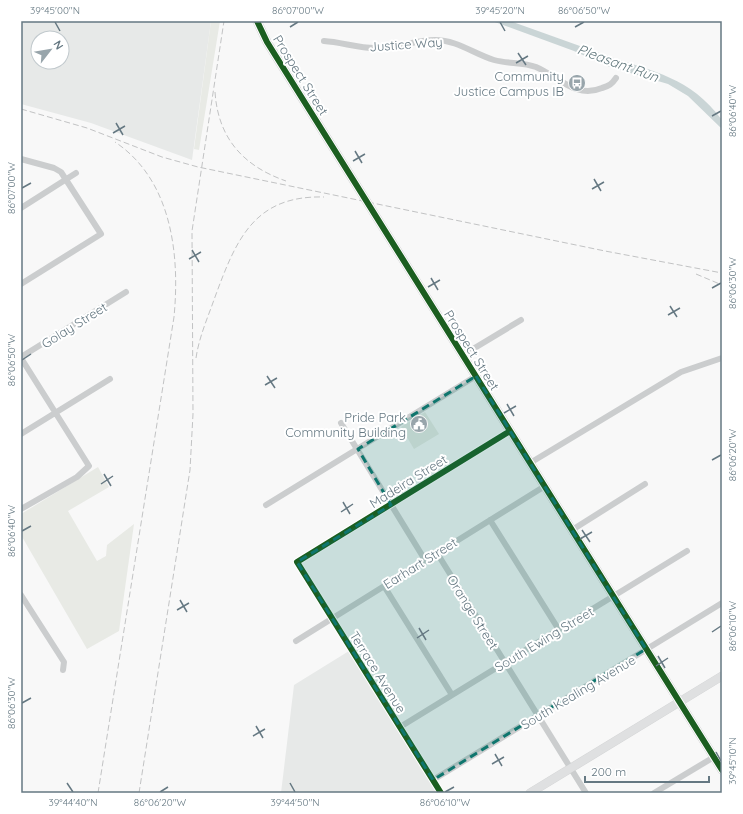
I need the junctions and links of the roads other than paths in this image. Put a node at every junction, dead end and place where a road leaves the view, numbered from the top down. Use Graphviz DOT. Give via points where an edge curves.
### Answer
graph roads {
  1 [pos="257,21"];
  2 [pos="324,42"];
  3 [pos="616,78"];
  4 [pos="21,159"];
  5 [pos="76,173"];
  6 [pos="66,179"];
  7 [pos="21,208"];
  8 [pos="21,284"];
  9 [pos="126,292"];
  10 [pos="521,320"];
  11 [pos="463,355"];
  12 [pos="21,358"];
  13 [pos="722,358"];
  14 [pos="476,376"];
  15 [pos="110,379"];
  16 [pos="56,413"];
  17 [pos="341,423"];
  18 [pos="510,431"];
  19 [pos="21,434"];
  20 [pos="358,449"];
  21 [pos="530,463"];
  22 [pos="645,484"];
  23 [pos="544,486"];
  24 [pos="391,505"];
  25 [pos="266,506"];
  26 [pos="21,509"];
  27 [pos="490,520"];
  28 [pos="572,530"];
  29 [pos="688,551"];
  30 [pos="437,553"];
  31 [pos="425,560"];
  32 [pos="297,562"];
  33 [pos="384,586"];
  34 [pos="21,595"];
  35 [pos="614,596"];
  36 [pos="722,603"];
  37 [pos="332,618"];
  38 [pos="559,630"];
  39 [pos="296,641"];
  40 [pos="646,649"];
  41 [pos="505,663"];
  42 [pos="63,670"];
  43 [pos="722,676"];
  44 [pos="452,695"];
  45 [pos="680,702"];
  46 [pos="538,716"];
  47 [pos="400,727"];
  48 [pos="714,756"];
  49 [pos="570,768"];
  50 [pos="722,770"];
  51 [pos="433,780"];
  52 [pos="441,793"];
  53 [pos="530,793"];
  54 [pos="586,793"];
  55 [pos="654,793"];
  1 -- 11 [label="main road, Prospect Street" via="267,42"];
  2 -- 3 [label="street, Justice Way" via="380,48 425,40 448,41 496,61 536,68 576,90 587,92 612,85"];
  4 -- 6 [label="street" via="56,168"];
  5 -- 6 [label="street"];
  6 -- 7 [label="street"];
  6 -- 8 [label="street" via="101,234"];
  9 -- 12 [label="street, Golay Street"];
  10 -- 11 [label="street"];
  11 -- 14 [label="main road, Prospect Street"];
  12 -- 16 [label="street"];
  13 -- 21 [label="street" via="681,372"];
  14 -- 18 [label="main road, Prospect Street"];
  14 -- 20 [label="street"];
  15 -- 16 [label="street"];
  16 -- 19 [label="street"];
  16 -- 26 [label="street" via="89,466 77,477"];
  17 -- 20 [label="street"];
  18 -- 21 [label="main road, Prospect Street"];
  18 -- 24 [label="street, Madeira Street"];
  20 -- 24 [label="street"];
  20 -- 25 [label="street"];
  21 -- 23 [label="main road, Prospect Street"];
  22 -- 28 [label="street"];
  23 -- 27 [label="street, Earhart Street"];
  23 -- 28 [label="main road, Prospect Street"];
  24 -- 31 [label="street"];
  24 -- 32 [label="street, Madeira Street"];
  27 -- 30 [label="street, Earhart Street"];
  27 -- 38 [label="street"];
  28 -- 35 [label="main road, Prospect Street"];
  29 -- 35 [label="street, South Ewing Street"];
  30 -- 31 [label="street, Earhart Street"];
  30 -- 41 [label="street, Orange Street"];
  31 -- 33 [label="street, Earhart Street"];
  32 -- 37 [label="street, Terrace Avenue"];
  33 -- 37 [label="street, Earhart Street"];
  33 -- 44 [label="street"];
  34 -- 42 [label="street" via="64,662"];
  35 -- 38 [label="street, South Ewing Street"];
  35 -- 40 [label="main road, Prospect Street"];
  36 -- 40 [label="street, South Kealing Avenue"];
  37 -- 39 [label="street, Earhart Street"];
  37 -- 47 [label="street, Terrace Avenue"];
  38 -- 41 [label="street, South Ewing Street"];
  40 -- 45 [label="main road, Prospect Street"];
  40 -- 46 [label="street, South Kealing Avenue"];
  41 -- 44 [label="street, South Ewing Street"];
  41 -- 46 [label="street, Orange Street"];
  43 -- 45 [label="main road"];
  44 -- 47 [label="street, South Ewing Street"];
  45 -- 48 [label="main road, Prospect Street"];
  45 -- 49 [label="main road"];
  46 -- 49 [label="street, Orange Street"];
  46 -- 51 [label="street, South Kealing Avenue"];
  47 -- 51 [label="street, Terrace Avenue"];
  48 -- 50 [label="main road, Prospect Street"];
  48 -- 55 [label="street"];
  49 -- 53 [label="main road"];
  49 -- 54 [label="street, Orange Street"];
  51 -- 52 [label="street, Terrace Avenue"];
}
